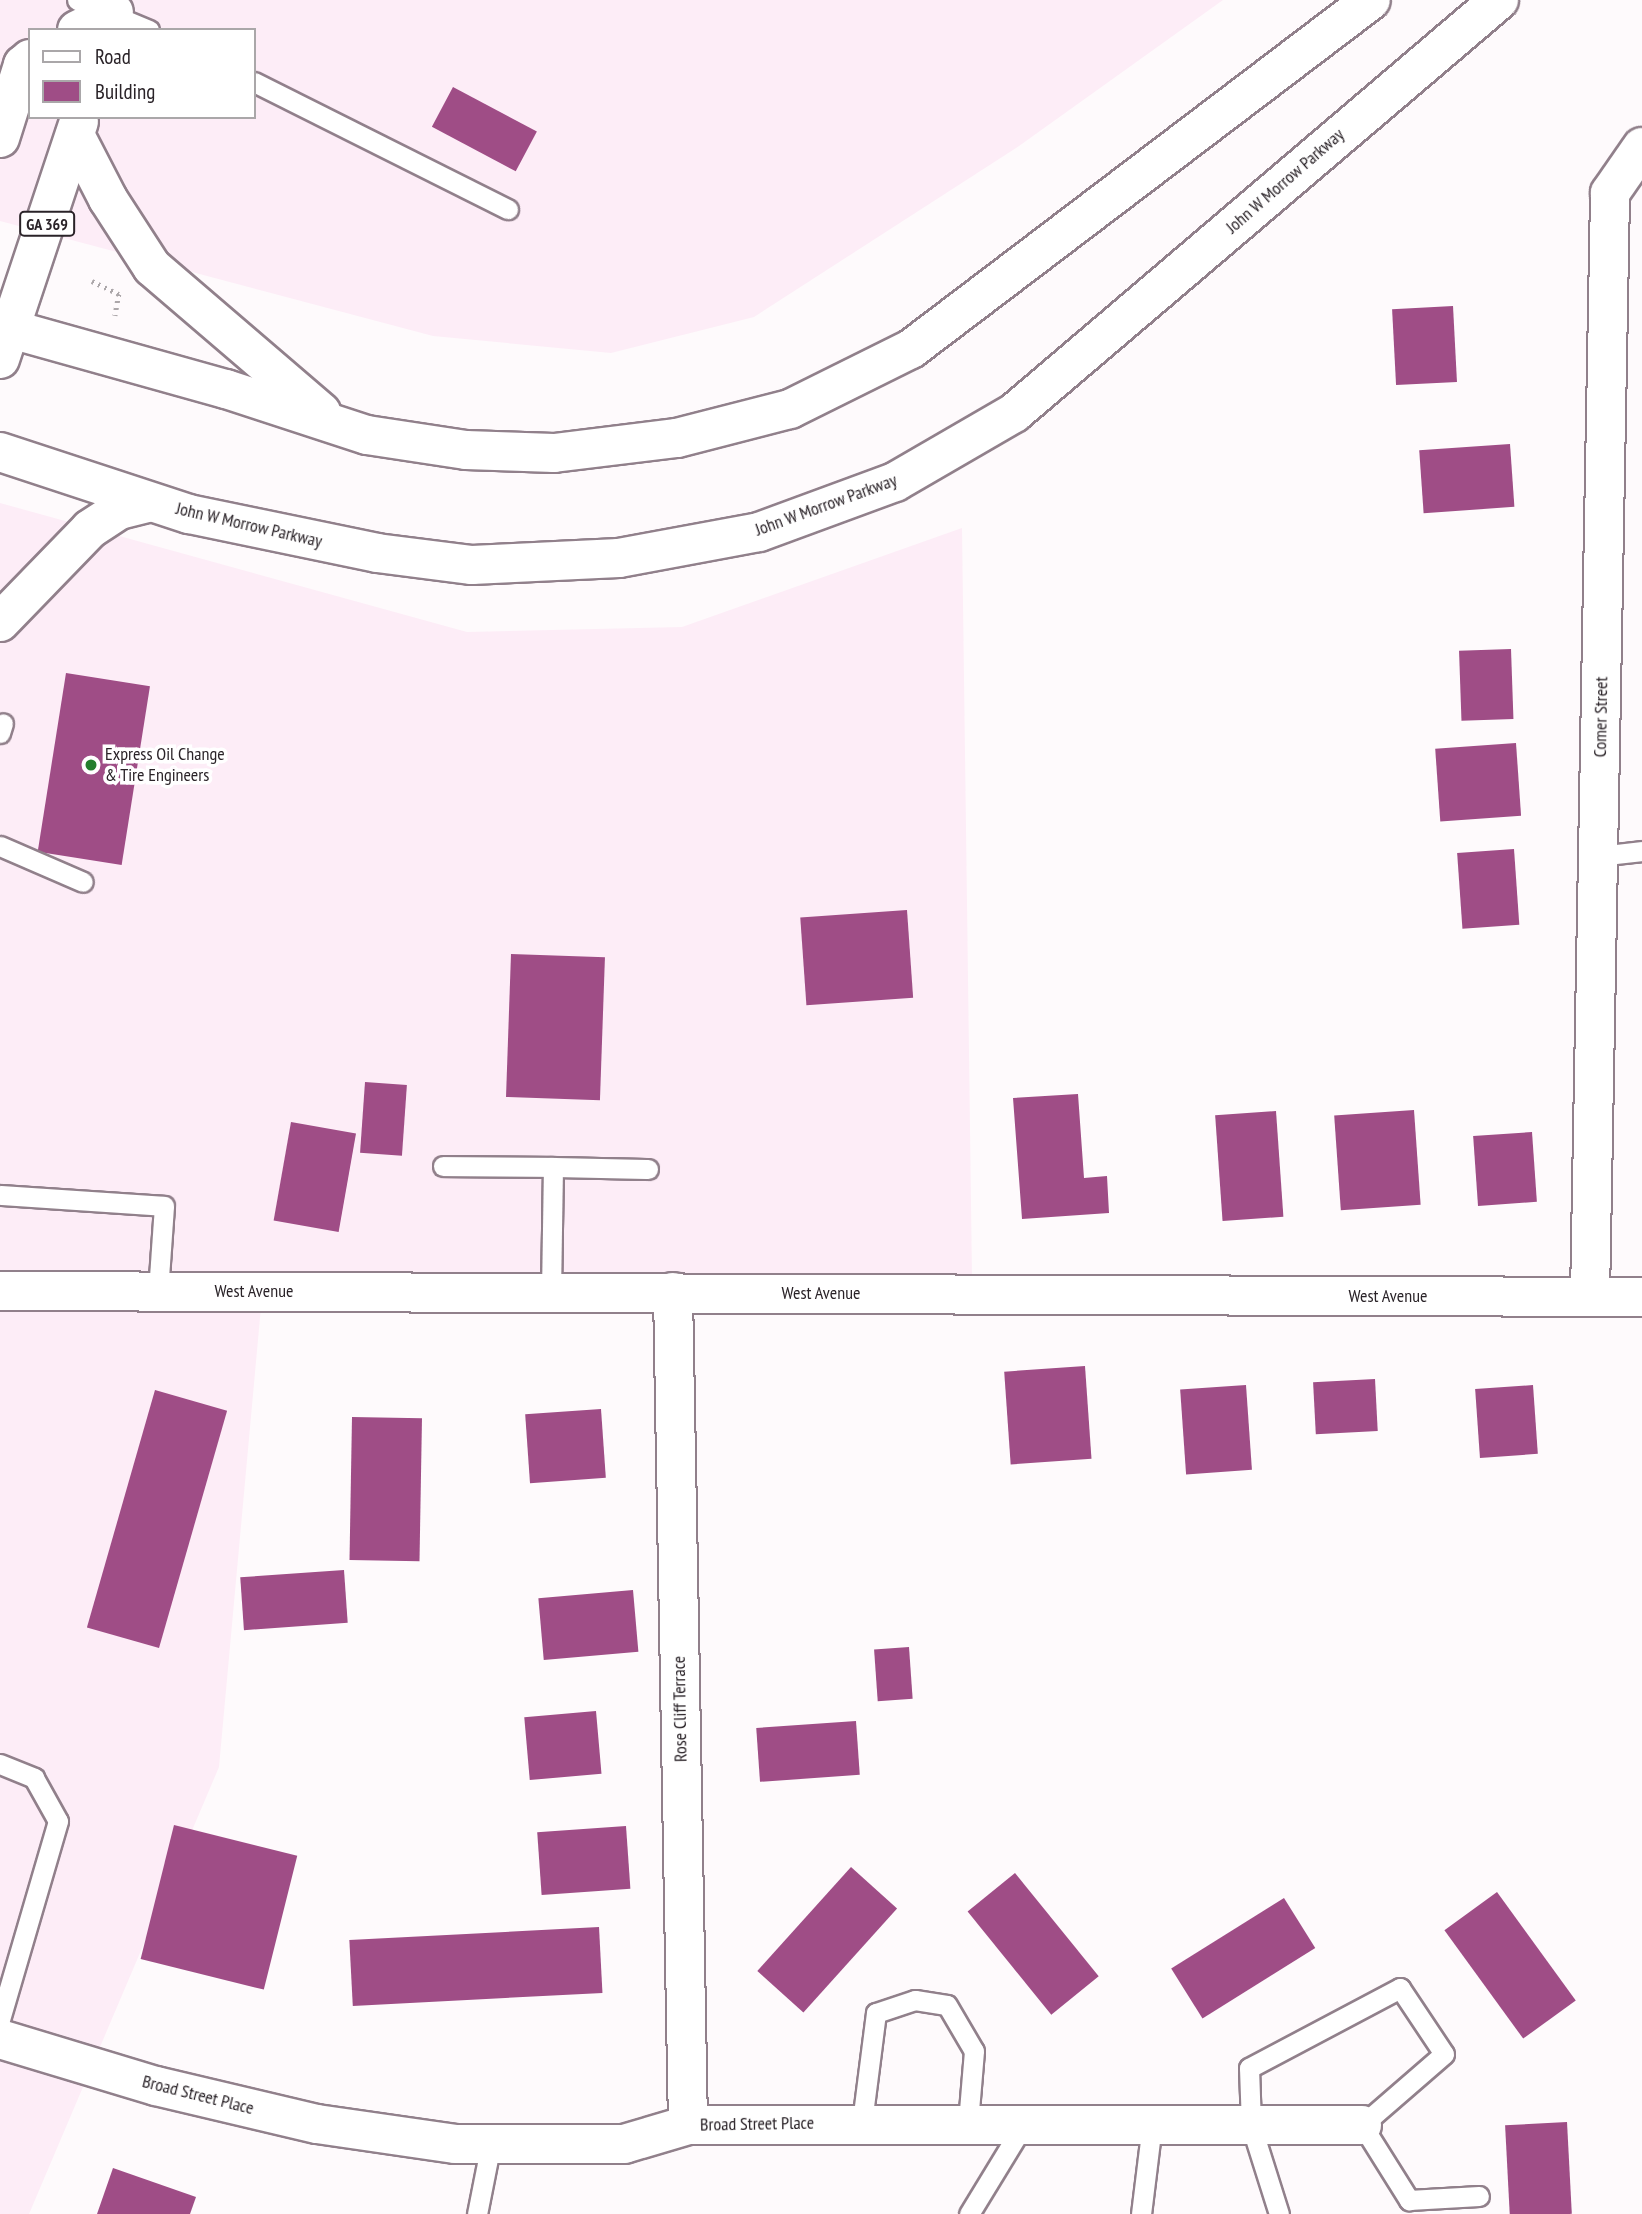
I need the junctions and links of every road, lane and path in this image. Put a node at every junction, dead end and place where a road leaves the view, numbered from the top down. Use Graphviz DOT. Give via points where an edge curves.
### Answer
graph roads {
  1 [pos="77,0"];
  2 [pos="1371,0"];
  3 [pos="1499,0"];
  4 [pos="113,14"];
  5 [pos="82,28"];
  6 [pos="144,28"];
  7 [pos="28,61"];
  8 [pos="256,83"];
  9 [pos="78,126"];
  10 [pos="0,138"];
  11 [pos="1642,146"];
  12 [pos="508,209"];
  13 [pos="92,281"];
  14 [pos="115,317"];
  15 [pos="4,339"];
  16 [pos="336,424"];
  17 [pos="0,452"];
  18 [pos="150,502"];
  19 [pos="0,622"];
  20 [pos="0,846"];
  21 [pos="1642,851"];
  22 [pos="1598,856"];
  23 [pos="83,882"];
  24 [pos="443,1166"];
  25 [pos="553,1167"];
  26 [pos="648,1169"];
  27 [pos="0,1195"];
  28 [pos="0,1291"];
  29 [pos="158,1291"];
  30 [pos="673,1292"];
  31 [pos="551,1293"];
  32 [pos="1590,1297"];
  33 [pos="1642,1297"];
  34 [pos="0,1764"];
  35 [pos="0,2019"];
  36 [pos="0,2039"];
  37 [pos="862,2122"];
  38 [pos="968,2123"];
  39 [pos="1024,2124"];
  40 [pos="1152,2124"];
  41 [pos="688,2125"];
  42 [pos="1251,2125"];
  43 [pos="1362,2125"];
  44 [pos="491,2143"];
  45 [pos="1479,2196"];
  46 [pos="477,2214"];
  47 [pos="969,2214"];
  48 [pos="1141,2214"];
  49 [pos="1279,2214"];
  1 -- 4 [label="lane"];
  2 -- 16 [label="street" via="911,349 790,409 677,438 554,453 466,450 367,435"];
  3 -- 18 [label="street, John W Morrow Parkway" via="1014,413 895,482 858,496 759,532 620,558 472,565 377,553"];
  4 -- 5 [label="street"];
  4 -- 6 [label="lane"];
  7 -- 10 [label="street"];
  8 -- 12 [label="lane"];
  9 -- 15 [label="street, GA 369"];
  9 -- 16 [label="street" via="108,199 152,267"];
  11 -- 22 [label="street, Comer Street" via="1610,193"];
  13 -- 14 [label="path" via="119,295"];
  15 -- 16 [label="street"];
  17 -- 18 [label="street, John W Morrow Parkway"];
  18 -- 19 [label="street" via="119,510 90,529"];
  20 -- 23 [label="lane"];
  21 -- 22 [label="lane"];
  22 -- 32 [label="street, Comer Street"];
  24 -- 25 [label="lane"];
  25 -- 26 [label="lane"];
  25 -- 31 [label="lane"];
  27 -- 29 [label="lane" via="164,1206"];
  28 -- 29 [label="street, West Avenue"];
  29 -- 31 [label="street, West Avenue"];
  30 -- 31 [label="street, West Avenue"];
  30 -- 32 [label="street, West Avenue"];
  30 -- 41 [label="street, Rose Cliff Terrace"];
  32 -- 33 [label="street, West Avenue"];
  34 -- 35 [label="lane" via="34,1778 58,1821"];
  36 -- 44 [label="street, Broad Street Place" via="156,2086 317,2124 455,2144"];
  37 -- 38 [label="street, Broad Street Place"];
  37 -- 38 [label="lane" via="876,2013 915,2000 947,2005 974,2051"];
  37 -- 41 [label="street, Broad Street Place"];
  38 -- 39 [label="street, Broad Street Place"];
  39 -- 40 [label="street, Broad Street Place"];
  39 -- 47 [label="lane"];
  40 -- 42 [label="street, Broad Street Place"];
  40 -- 48 [label="lane"];
  41 -- 44 [label="street, Broad Street Place" via="624,2144"];
  42 -- 43 [label="street, Broad Street Place"];
  42 -- 43 [label="lane" via="1249,2068 1400,1988 1444,2054"];
  42 -- 49 [label="lane"];
  43 -- 45 [label="lane" via="1409,2200"];
  44 -- 46 [label="lane"];
}
